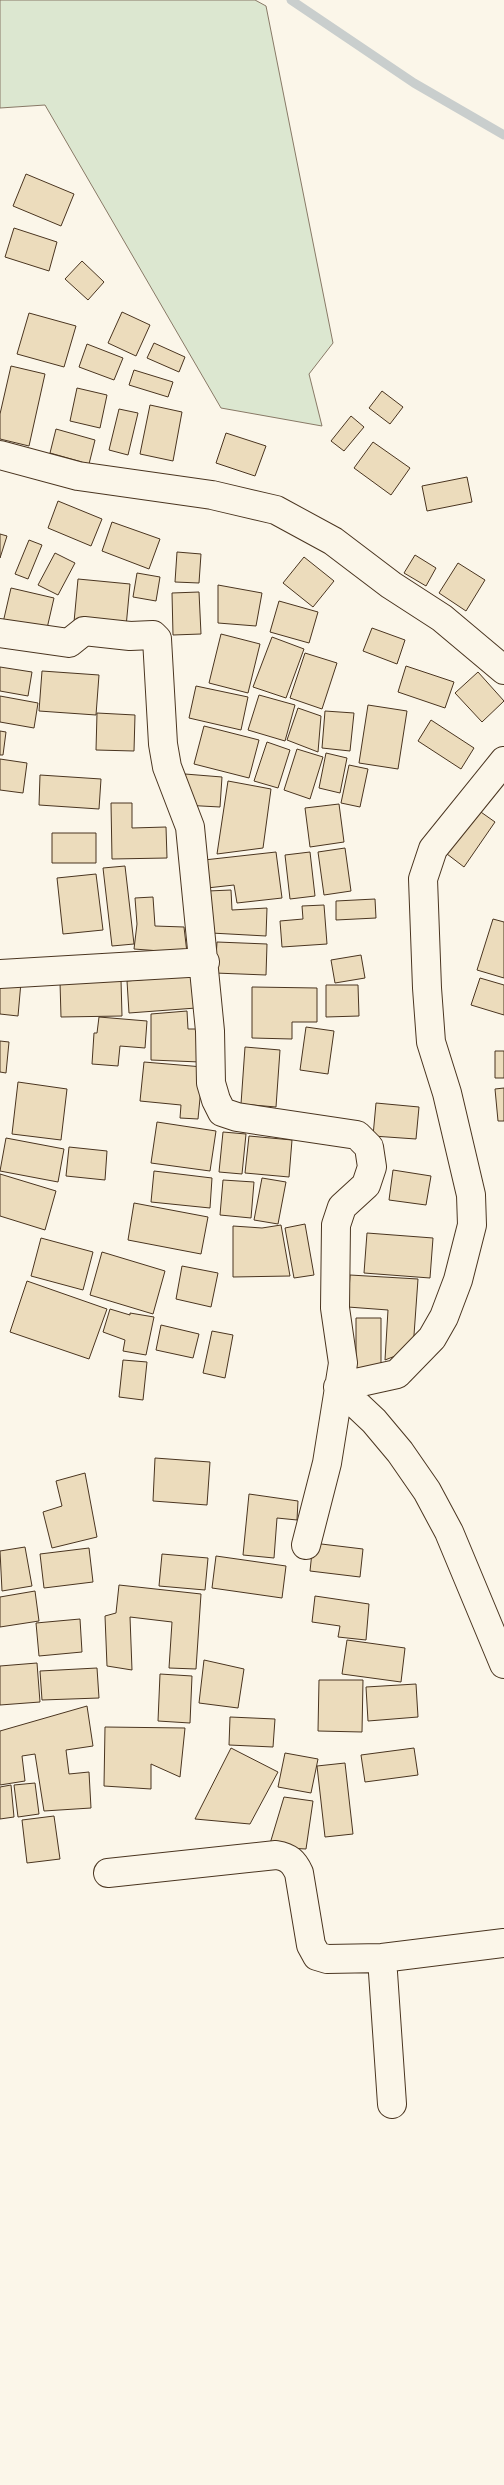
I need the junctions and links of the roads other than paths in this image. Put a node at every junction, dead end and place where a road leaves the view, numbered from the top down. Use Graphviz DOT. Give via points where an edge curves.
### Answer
graph roads {
  1 [pos="0,455"];
  2 [pos="0,633"];
  3 [pos="504,670"];
  4 [pos="504,762"];
  5 [pos="205,962"];
  6 [pos="0,974"];
  7 [pos="338,1387"];
  8 [pos="306,1545"];
  9 [pos="504,1664"];
  10 [pos="108,1873"];
  11 [pos="504,1944"];
  12 [pos="382,1958"];
  13 [pos="392,2104"];
  1 -- 3 [label="street" via="78,476 212,495 276,510 333,541 442,618"];
  2 -- 5 [label="street" via="69,642 84,631 153,635 157,639 162,744 190,827"];
  4 -- 7 [label="street" via="433,849 423,878 431,1042 447,1092 471,1195 472,1225 458,1280 432,1338 397,1374"];
  5 -- 6 [label="street"];
  5 -- 7 [label="street" via="211,1083 222,1112 357,1135 369,1147 372,1167 366,1185 342,1207 336,1225 335,1308 343,1363"];
  7 -- 8 [label="street" via="327,1462"];
  7 -- 9 [label="street" via="374,1421 427,1491 449,1532"];
  10 -- 12 [label="street" via="286,1856 295,1864 299,1874 310,1937 317,1956 326,1959"];
  11 -- 12 [label="street"];
  12 -- 13 [label="street"];
}
